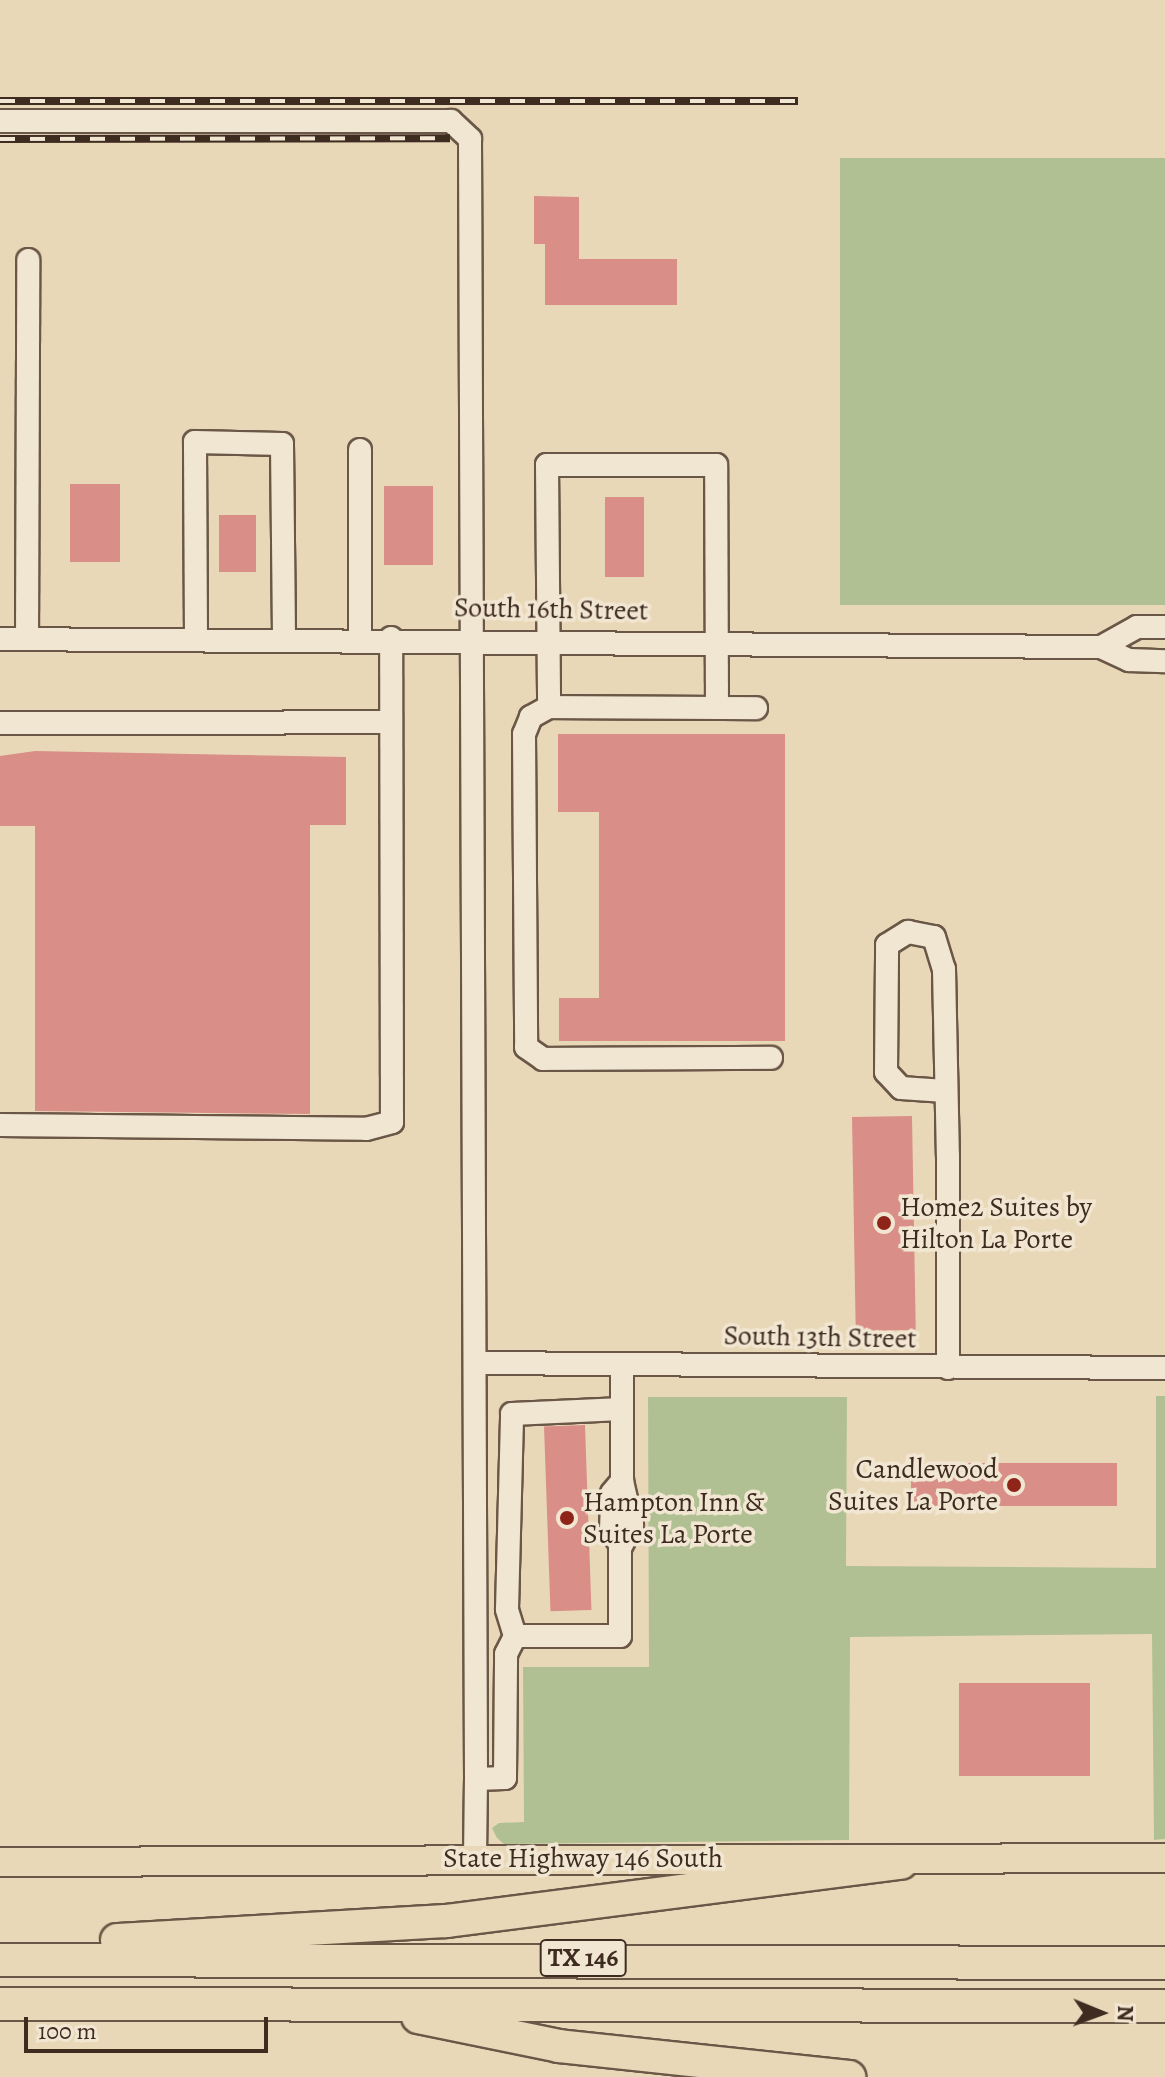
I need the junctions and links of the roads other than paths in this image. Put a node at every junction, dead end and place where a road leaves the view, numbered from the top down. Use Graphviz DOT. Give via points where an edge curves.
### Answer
graph roads {
  1 [pos="0,121"];
  2 [pos="28,260"];
  3 [pos="360,450"];
  4 [pos="1165,627"];
  5 [pos="471,637"];
  6 [pos="196,638"];
  7 [pos="284,638"];
  8 [pos="360,638"];
  9 [pos="391,638"];
  10 [pos="0,639"];
  11 [pos="27,639"];
  12 [pos="551,639"];
  13 [pos="717,641"];
  14 [pos="1101,647"];
  15 [pos="1165,661"];
  16 [pos="549,707"];
  17 [pos="717,708"];
  18 [pos="756,708"];
  19 [pos="389,722"];
  20 [pos="0,723"];
  21 [pos="771,1058"];
  22 [pos="945,1091"];
  23 [pos="0,1125"];
  24 [pos="475,1363"];
  25 [pos="622,1365"];
  26 [pos="948,1368"];
  27 [pos="1165,1368"];
  28 [pos="622,1409"];
  29 [pos="515,1636"];
  30 [pos="476,1779"];
  31 [pos="1165,1858"];
  32 [pos="475,1859"];
  33 [pos="0,1862"];
  34 [pos="901,1863"];
  35 [pos="0,1946"];
  36 [pos="0,1960"];
  37 [pos="1165,1963"];
  38 [pos="348,2003"];
  39 [pos="0,2004"];
  40 [pos="1165,2006"];
  41 [pos="849,2077"];
  1 -- 5 [label="street" via="451,121 466,129"];
  2 -- 11 [label="street"];
  3 -- 8 [label="street"];
  4 -- 14 [label="street, South 16th Street" via="1137,627"];
  5 -- 9 [label="street, South 16th Street"];
  5 -- 12 [label="street, South 16th Street"];
  5 -- 24 [label="street"];
  6 -- 7 [label="street, South 16th Street"];
  6 -- 7 [label="street" via="195,442 282,444"];
  6 -- 11 [label="street, South 16th Street"];
  7 -- 8 [label="street, South 16th Street"];
  8 -- 9 [label="street, South 16th Street"];
  9 -- 19 [label="street"];
  10 -- 11 [label="street, South 16th Street"];
  12 -- 13 [label="street, South 16th Street"];
  12 -- 13 [label="street" via="547,465 716,465"];
  12 -- 16 [label="street"];
  13 -- 14 [label="street, South 16th Street"];
  13 -- 17 [label="street"];
  14 -- 15 [label="street, South 16th Street" via="1129,660"];
  16 -- 17 [label="street"];
  16 -- 21 [label="street" via="531,717 524,734 526,1047 543,1059"];
  17 -- 18 [label="street"];
  19 -- 20 [label="street"];
  19 -- 23 [label="street" via="392,1122 366,1129"];
  22 -- 22 [label="street" via="941,948 934,937 908,932 887,945 886,1072 901,1088"];
  22 -- 26 [label="street"];
  24 -- 25 [label="street, South 13th Street"];
  24 -- 30 [label="street"];
  25 -- 26 [label="street, South 13th Street"];
  25 -- 28 [label="street"];
  26 -- 27 [label="street, South 13th Street"];
  28 -- 29 [label="street" via="512,1414 507,1609"];
  28 -- 29 [label="street" via="622,1481 632,1525 620,1544 620,1636"];
  29 -- 30 [label="street" via="506,1654 505,1778"];
  30 -- 32 [label="street"];
  31 -- 34 [label="main road, State Highway 146 South"];
  32 -- 33 [label="main road, State Highway 146 South"];
  32 -- 34 [label="main road, State Highway 146 South" via="878,1855"];
  34 -- 35 [label="highway" via="446,1921"];
  36 -- 37 [label="highway, TX 146"];
  38 -- 39 [label="highway, TX 146"];
  38 -- 40 [label="highway, TX 146"];
  38 -- 41 [label="highway" via="559,2046"];
}
